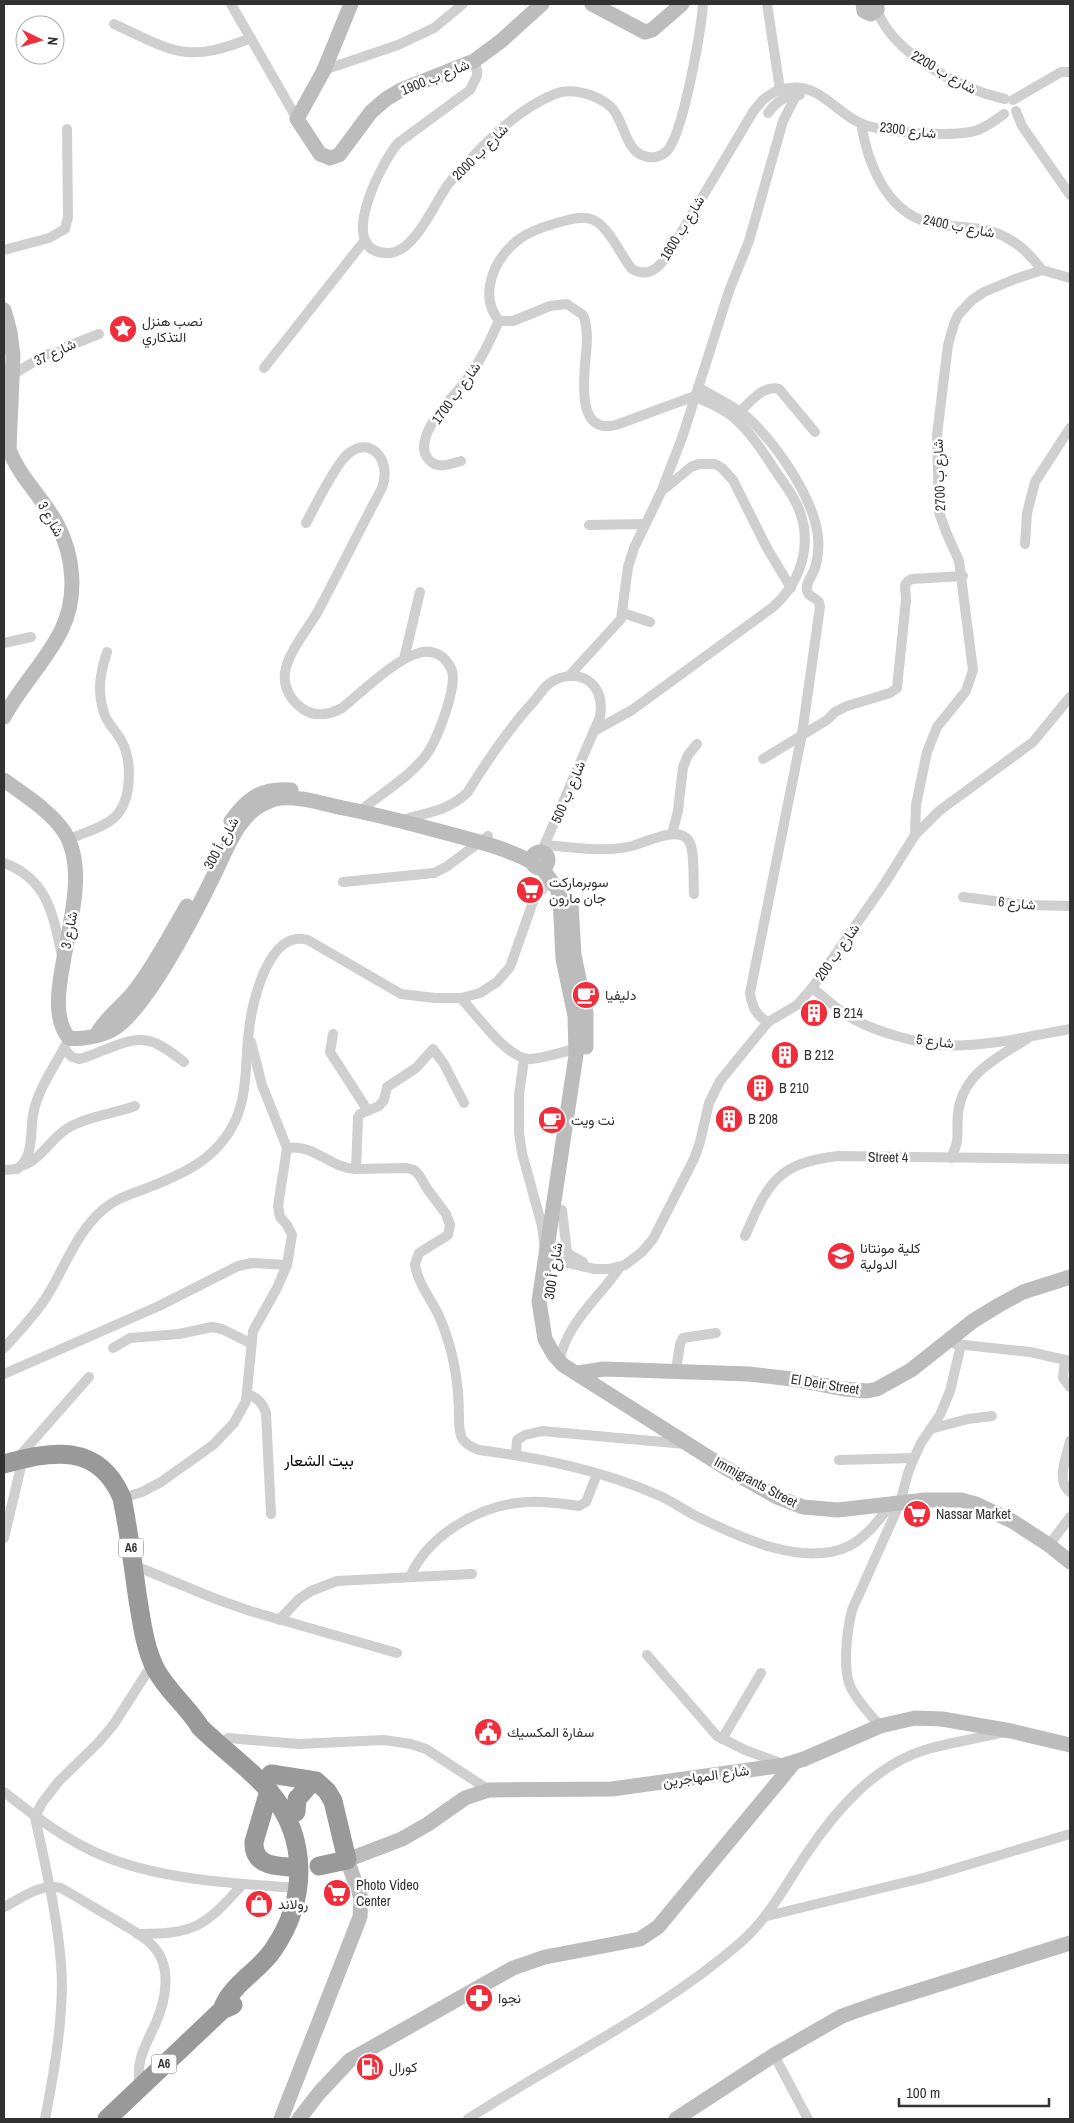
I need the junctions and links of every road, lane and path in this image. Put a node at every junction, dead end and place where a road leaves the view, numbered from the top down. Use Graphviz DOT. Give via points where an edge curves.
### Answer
graph roads {
  1 [pos="231,4"];
  2 [pos="351,4"];
  3 [pos="463,4"];
  4 [pos="542,4"];
  5 [pos="592,4"];
  6 [pos="682,4"];
  7 [pos="703,4"];
  8 [pos="767,4"];
  9 [pos="873,8"];
  10 [pos="114,24"];
  11 [pos="251,38"];
  12 [pos="474,61"];
  13 [pos="324,70"];
  14 [pos="1070,72"];
  15 [pos="780,89"];
  16 [pos="797,94"];
  17 [pos="832,104"];
  18 [pos="1008,107"];
  19 [pos="753,112"];
  20 [pos="768,113"];
  21 [pos="297,119"];
  22 [pos="860,123"];
  23 [pos="67,128"];
  24 [pos="780,135"];
  25 [pos="1070,195"];
  26 [pos="365,240"];
  27 [pos="4,250"];
  28 [pos="1042,270"];
  29 [pos="1070,278"];
  30 [pos="4,310"];
  31 [pos="499,321"];
  32 [pos="99,334"];
  33 [pos="264,368"];
  34 [pos="12,372"];
  35 [pos="696,392"];
  36 [pos="740,412"];
  37 [pos="758,428"];
  38 [pos="1070,428"];
  39 [pos="815,432"];
  40 [pos="750,436"];
  41 [pos="461,461"];
  42 [pos="661,492"];
  43 [pos="306,523"];
  44 [pos="645,524"];
  45 [pos="589,525"];
  46 [pos="1025,544"];
  47 [pos="963,576"];
  48 [pos="791,588"];
  49 [pos="420,592"];
  50 [pos="623,613"];
  51 [pos="650,622"];
  52 [pos="31,637"];
  53 [pos="4,643"];
  54 [pos="106,652"];
  55 [pos="404,659"];
  56 [pos="569,676"];
  57 [pos="1070,697"];
  58 [pos="4,717"];
  59 [pos="594,731"];
  60 [pos="802,734"];
  61 [pos="697,744"];
  62 [pos="763,758"];
  63 [pos="4,780"];
  64 [pos="363,809"];
  65 [pos="406,818"];
  66 [pos="672,834"];
  67 [pos="914,835"];
  68 [pos="484,839"];
  69 [pos="68,840"];
  70 [pos="540,858"];
  71 [pos="4,863"];
  72 [pos="551,880"];
  73 [pos="343,882"];
  74 [pos="694,894"];
  75 [pos="963,897"];
  76 [pos="1070,906"];
  77 [pos="567,915"];
  78 [pos="63,960"];
  79 [pos="812,988"];
  80 [pos="461,998"];
  81 [pos="768,1022"];
  82 [pos="249,1029"];
  83 [pos="1070,1029"];
  84 [pos="333,1034"];
  85 [pos="1031,1036"];
  86 [pos="66,1044"];
  87 [pos="581,1049"];
  88 [pos="524,1059"];
  89 [pos="184,1062"];
  90 [pos="464,1103"];
  91 [pos="135,1106"];
  92 [pos="368,1111"];
  93 [pos="958,1143"];
  94 [pos="287,1148"];
  95 [pos="951,1158"];
  96 [pos="967,1158"];
  97 [pos="1070,1159"];
  98 [pos="21,1167"];
  99 [pos="356,1169"];
  100 [pos="4,1170"];
  101 [pos="562,1210"];
  102 [pos="746,1236"];
  103 [pos="550,1259"];
  104 [pos="286,1265"];
  105 [pos="620,1267"];
  106 [pos="603,1270"];
  107 [pos="1070,1278"];
  108 [pos="542,1318"];
  109 [pos="716,1333"];
  110 [pos="250,1343"];
  111 [pos="944,1344"];
  112 [pos="961,1345"];
  113 [pos="4,1348"];
  114 [pos="113,1348"];
  115 [pos="1068,1360"];
  116 [pos="559,1362"];
  117 [pos="676,1370"];
  118 [pos="578,1373"];
  119 [pos="4,1374"];
  120 [pos="89,1377"];
  121 [pos="1070,1387"];
  122 [pos="247,1394"];
  123 [pos="992,1416"];
  124 [pos="930,1429"];
  125 [pos="1070,1441"];
  126 [pos="688,1444"];
  127 [pos="516,1455"];
  128 [pos="914,1458"];
  129 [pos="839,1460"];
  130 [pos="14,1461"];
  131 [pos="597,1474"];
  132 [pos="1070,1492"];
  133 [pos="122,1498"];
  134 [pos="896,1504"];
  135 [pos="272,1514"];
  136 [pos="1070,1517"];
  137 [pos="4,1538"];
  138 [pos="1049,1546"];
  139 [pos="1070,1562"];
  140 [pos="133,1565"];
  141 [pos="472,1574"];
  142 [pos="410,1577"];
  143 [pos="279,1620"];
  144 [pos="397,1653"];
  145 [pos="647,1655"];
  146 [pos="153,1663"];
  147 [pos="761,1673"];
  148 [pos="197,1720"];
  149 [pos="880,1726"];
  150 [pos="1011,1731"];
  151 [pos="228,1738"];
  152 [pos="722,1739"];
  153 [pos="1070,1745"];
  154 [pos="789,1764"];
  155 [pos="313,1781"];
  156 [pos="270,1783"];
  157 [pos="489,1790"];
  158 [pos="4,1792"];
  159 [pos="296,1812"];
  160 [pos="34,1817"];
  161 [pos="257,1834"];
  162 [pos="1070,1834"];
  163 [pos="294,1837"];
  164 [pos="348,1860"];
  165 [pos="319,1866"];
  166 [pos="289,1867"];
  167 [pos="242,1884"];
  168 [pos="51,1886"];
  169 [pos="298,1888"];
  170 [pos="4,1907"];
  171 [pos="767,1916"];
  172 [pos="137,1934"];
  173 [pos="1070,1944"];
  174 [pos="222,2010"];
  175 [pos="774,2055"];
  176 [pos="140,2086"];
  177 [pos="44,2119"];
  178 [pos="107,2119"];
  179 [pos="281,2119"];
  180 [pos="299,2119"];
  181 [pos="468,2119"];
  182 [pos="676,2119"];
  183 [pos="808,2119"];
  1 -- 11 [label="street"];
  2 -- 13 [label="street"];
  3 -- 13 [label="street" via="434,28"];
  4 -- 12 [label="street, شارع ب 1900"];
  5 -- 6 [label="street" via="645,32 652,30"];
  7 -- 26 [label="street, شارع ب 2000" via="678,132 666,152 642,156 628,141 611,107 581,93 556,93 515,118 486,143 446,186 422,228 404,248 383,253 370,247"];
  8 -- 15 [label="street"];
  9 -- 18 [label="street, شارع ب 2200" via="902,45 926,64"];
  10 -- 11 [label="street" via="180,52 214,51"];
  11 -- 21 [label="street"];
  12 -- 21 [label="street, شارع ب 1900" via="386,99 371,112 334,158 320,154"];
  12 -- 26 [label="street" via="477,70 470,90 409,134 386,159 366,204"];
  13 -- 21 [label="street"];
  14 -- 18 [label="street" via="1061,72 1023,93"];
  15 -- 17 [label="street" via="809,89"];
  15 -- 19 [label="street, شارع ب 1600" via="763,99"];
  16 -- 17 [label="street"];
  16 -- 20 [label="street" via="780,100"];
  16 -- 24 [label="street"];
  17 -- 22 [label="street, شارع 2300"];
  18 -- 22 [label="street, شارع 2300" via="989,125 964,133 937,134"];
  18 -- 25 [label="street"];
  19 -- 20 [label="street"];
  19 -- 31 [label="street, شارع ب 1600" via="662,263 654,270 646,273 632,268 598,222 590,218 550,224 517,241 492,274 489,303"];
  20 -- 24 [label="street" via="777,121"];
  22 -- 28 [label="street, شارع ب 2400" via="877,177 908,213 926,222 979,228 1004,235 1024,248"];
  23 -- 27 [label="street" via="68,217 65,229 49,238"];
  24 -- 35 [label="street" via="749,241"];
  26 -- 33 [label="street"];
  28 -- 29 [label="street"];
  28 -- 47 [label="street, شارع ب 2700" via="984,292 972,300 958,315 948,345 937,434 939,512"];
  30 -- 34 [label="street, شارع 3" via="10,332"];
  31 -- 35 [label="street" via="513,321 550,306 567,304 583,314 587,335 584,393 589,417 596,424 616,425"];
  31 -- 41 [label="street, شارع ب 1700" via="483,356 462,387 443,406 424,443 424,451 434,464 441,466"];
  32 -- 34 [label="street, شارع 37"];
  34 -- 58 [label="street, شارع 3" via="9,449 13,460 48,507 59,528 71,562 72,580 71,603 62,630"];
  35 -- 36 [label="street"];
  35 -- 40 [label="street" via="730,414"];
  35 -- 42 [label="street"];
  36 -- 37 [label="street"];
  36 -- 39 [label="street" via="772,387 778,389"];
  37 -- 40 [label="street"];
  37 -- 60 [label="street" via="806,495 818,536 815,569 806,588 820,607"];
  38 -- 46 [label="street" via="1035,482 1027,513"];
  40 -- 48 [label="street" via="794,500 801,516 804,550"];
  42 -- 44 [label="street"];
  42 -- 48 [label="street" via="691,467 707,463 722,468 733,480 766,548"];
  43 -- 55 [label="street" via="347,456 367,448 378,452 385,471 382,488 287,663 285,682 292,699 315,714 334,712"];
  44 -- 45 [label="street"];
  44 -- 50 [label="street" via="628,567"];
  47 -- 60 [label="street" via="908,581 905,585 897,688 835,712"];
  47 -- 67 [label="street, شارع ب 2700" via="972,677 966,691 937,727 927,752 916,805"];
  48 -- 59 [label="street" via="767,612 632,710"];
  49 -- 55 [label="street"];
  50 -- 51 [label="street"];
  50 -- 56 [label="street"];
  52 -- 53 [label="street"];
  54 -- 69 [label="street" via="99,690 104,713 126,750 127,790 122,808 116,815 104,825"];
  55 -- 64 [label="street" via="422,652 438,654 449,664 452,688 440,730 428,752"];
  56 -- 59 [label="street, شارع ب 500" via="590,682 599,695 601,709"];
  56 -- 65 [label="street" via="550,683 519,717 467,793 448,807"];
  57 -- 67 [label="street, شارع ب 200" via="1034,742 939,811"];
  59 -- 70 [label="street, شارع ب 500"];
  60 -- 62 [label="street"];
  60 -- 81 [label="street" via="751,981 754,1009 759,1018"];
  61 -- 66 [label="street" via="682,767 678,811"];
  63 -- 69 [label="street, شارع 3" via="50,816"];
  64 -- 65 [label="street, شارع أ 300"];
  64 -- 86 [label="street, شارع أ 300" via="290,790 268,791 250,799 229,825 222,847 163,955 97,1034"];
  65 -- 68 [label="street, شارع أ 300"];
  66 -- 70 [label="street" via="630,847"];
  66 -- 74 [label="street" via="684,836 691,844"];
  67 -- 79 [label="street, شارع ب 200"];
  68 -- 70 [label="street, شارع أ 300" via="508,842"];
  68 -- 73 [label="street" via="434,873"];
  69 -- 78 [label="street, شارع 3" via="75,861 75,875 73,918"];
  70 -- 72 [label="street, شارع أ 300"];
  70 -- 77 [label="street, شارع أ 300" via="565,886 571,903"];
  71 -- 78 [label="street" via="22,871 46,897"];
  72 -- 77 [label="street, شارع أ 300"];
  72 -- 80 [label="street" via="532,904 510,967 497,982 480,993"];
  75 -- 76 [label="street, شارع 6" via="1025,905"];
  77 -- 87 [label="street, شارع أ 300" via="563,959 574,984"];
  78 -- 86 [label="street" via="59,1018"];
  79 -- 81 [label="street, شارع ب 200" via="797,1005"];
  79 -- 85 [label="street, شارع 5" via="864,1025 918,1041 942,1045 970,1044"];
  80 -- 82 [label="street" via="401,994 300,937 285,942 270,959"];
  80 -- 88 [label="street" via="503,1044"];
  81 -- 105 [label="street, شارع ب 200" via="715,1090 705,1116 698,1151 652,1239 637,1257"];
  82 -- 94 [label="street" via="262,1085"];
  82 -- 113 [label="street" via="241,1106 224,1140 207,1158 186,1172 123,1196 99,1212 37,1311"];
  83 -- 85 [label="street, شارع 5"];
  84 -- 92 [label="street" via="330,1052"];
  85 -- 93 [label="street" via="970,1079 958,1113"];
  86 -- 89 [label="street" via="72,1057 79,1059 129,1042 145,1040 156,1043"];
  86 -- 98 [label="street" via="36,1104 32,1136"];
  87 -- 88 [label="street"];
  87 -- 101 [label="street, شارع أ 300"];
  87 -- 103 [label="street, شارع أ 300" via="571,1095"];
  88 -- 103 [label="street" via="518,1095 519,1133"];
  90 -- 92 [label="street" via="434,1048 416,1068 387,1087 382,1103"];
  91 -- 98 [label="street" via="70,1126"];
  92 -- 99 [label="street" via="357,1119"];
  93 -- 95 [label="street"];
  93 -- 96 [label="street"];
  94 -- 99 [label="street" via="316,1152 339,1167"];
  94 -- 104 [label="street" via="278,1206 280,1216 292,1235"];
  95 -- 96 [label="street, Street 4"];
  95 -- 102 [label="street, Street 4" via="838,1156 799,1163 773,1182 754,1214"];
  96 -- 97 [label="street, Street 4"];
  98 -- 100 [label="street"];
  99 -- 127 [label="street" via="414,1170 446,1214 449,1234 419,1252 415,1264 449,1342 458,1386 463,1439 478,1450"];
  101 -- 103 [label="street, شارع أ 300"];
  101 -- 106 [label="street" via="567,1252"];
  103 -- 106 [label="street, شارع ب 200"];
  103 -- 108 [label="street, شارع أ 300" via="539,1301"];
  104 -- 110 [label="street" via="255,1326"];
  104 -- 119 [label="street" via="252,1263 238,1266 159,1306"];
  105 -- 106 [label="street, شارع ب 200"];
  105 -- 116 [label="street" via="578,1320 564,1344"];
  107 -- 111 [label="street, El Deir Street" via="1023,1292 973,1321"];
  108 -- 116 [label="street, Immigrants Street" via="545,1339"];
  109 -- 117 [label="street" via="683,1338"];
  110 -- 114 [label="street" via="212,1327 179,1334 130,1338"];
  110 -- 122 [label="street"];
  111 -- 112 [label="street"];
  111 -- 117 [label="street, El Deir Street" via="911,1370 867,1391 772,1376"];
  112 -- 115 [label="street" via="1030,1352"];
  112 -- 124 [label="street" via="950,1391"];
  115 -- 121 [label="street" via="1063,1378"];
  116 -- 118 [label="street, Immigrants Street"];
  117 -- 118 [label="street, El Deir Street" via="604,1369"];
  118 -- 126 [label="street, Immigrants Street"];
  120 -- 130 [label="street"];
  122 -- 133 [label="street" via="244,1408 213,1445 161,1482"];
  122 -- 135 [label="street" via="259,1401 266,1413"];
  123 -- 124 [label="street"];
  124 -- 128 [label="street"];
  125 -- 132 [label="street" via="1062,1478"];
  126 -- 127 [label="street" via="542,1431 517,1440"];
  126 -- 134 [label="street, Immigrants Street" via="777,1497 803,1507 838,1510"];
  127 -- 131 [label="street" via="558,1462"];
  128 -- 129 [label="street"];
  128 -- 134 [label="street"];
  130 -- 133 [label="highway, A6" via="60,1453 80,1457 106,1472"];
  130 -- 137 [label="street"];
  131 -- 134 [label="street" via="659,1495 729,1531 764,1544 810,1555 849,1546 866,1535"];
  131 -- 142 [label="street" via="583,1505 537,1501 516,1503 457,1525 433,1545"];
  133 -- 140 [label="highway, A6"];
  134 -- 138 [label="street, Immigrants Street" via="938,1499 976,1504 1012,1521"];
  134 -- 149 [label="street" via="848,1626 850,1686"];
  136 -- 138 [label="street"];
  138 -- 139 [label="street, Immigrants Street"];
  140 -- 143 [label="street" via="216,1599"];
  140 -- 146 [label="highway, A6" via="143,1628"];
  141 -- 142 [label="street"];
  142 -- 143 [label="street" via="337,1581 324,1585 298,1599"];
  143 -- 144 [label="street"];
  145 -- 152 [label="street"];
  146 -- 148 [label="highway, A6" via="166,1686"];
  146 -- 160 [label="street" via="114,1724 59,1781"];
  147 -- 152 [label="street"];
  148 -- 151 [label="highway, A6" via="204,1721"];
  148 -- 156 [label="highway, A6" via="207,1734"];
  149 -- 150 [label="street, شارع المهاجرين" via="915,1718 942,1719"];
  149 -- 154 [label="street, شارع المهاجرين"];
  150 -- 153 [label="street, شارع المهاجرين"];
  150 -- 171 [label="street" via="926,1749 901,1759 877,1775 850,1798 809,1850"];
  151 -- 156 [label="highway, A6"];
  151 -- 157 [label="street" via="299,1744 384,1740 411,1744 426,1749"];
  152 -- 154 [label="street"];
  154 -- 157 [label="street, شارع المهاجرين" via="612,1789"];
  154 -- 180 [label="street" via="650,1934 630,1941 545,1956 514,1968 350,2060"];
  155 -- 156 [label="highway"];
  155 -- 159 [label="highway" via="297,1799"];
  155 -- 164 [label="highway" via="323,1787 333,1802"];
  156 -- 159 [label="highway, A6"];
  156 -- 161 [label="highway"];
  156 -- 163 [label="highway, A6"];
  157 -- 164 [label="street, شارع المهاجرين" via="466,1798 402,1839"];
  158 -- 160 [label="street"];
  159 -- 174 [label="highway, A6" via="304,1836 308,1873 306,1902 298,1928 283,1954 256,1984"];
  160 -- 167 [label="street" via="89,1850 121,1863 158,1872"];
  160 -- 168 [label="street"];
  161 -- 163 [label="highway" via="263,1828 273,1826"];
  161 -- 166 [label="highway" via="254,1847 259,1860 271,1866"];
  162 -- 171 [label="street" via="927,1877"];
  163 -- 169 [label="highway, A6" via="299,1862"];
  164 -- 165 [label="highway"];
  164 -- 179 [label="street" via="361,1898 360,1917"];
  167 -- 169 [label="street"];
  167 -- 172 [label="street" via="215,1913 190,1929 171,1934"];
  168 -- 170 [label="street" via="40,1888"];
  168 -- 172 [label="street" via="61,1888"];
  168 -- 177 [label="street" via="62,1965 62,2003"];
  169 -- 174 [label="highway, A6" via="295,1908 274,1950 228,1997"];
  171 -- 181 [label="street" via="725,1955 670,1995"];
  172 -- 176 [label="street" via="148,1940 157,1951 166,1984 160,2013 140,2058"];
  173 -- 175 [label="street" via="876,2004 835,2020"];
  174 -- 176 [label="highway, A6"];
  175 -- 182 [label="street"];
  175 -- 183 [label="street"];
  176 -- 178 [label="highway, A6"];
}
